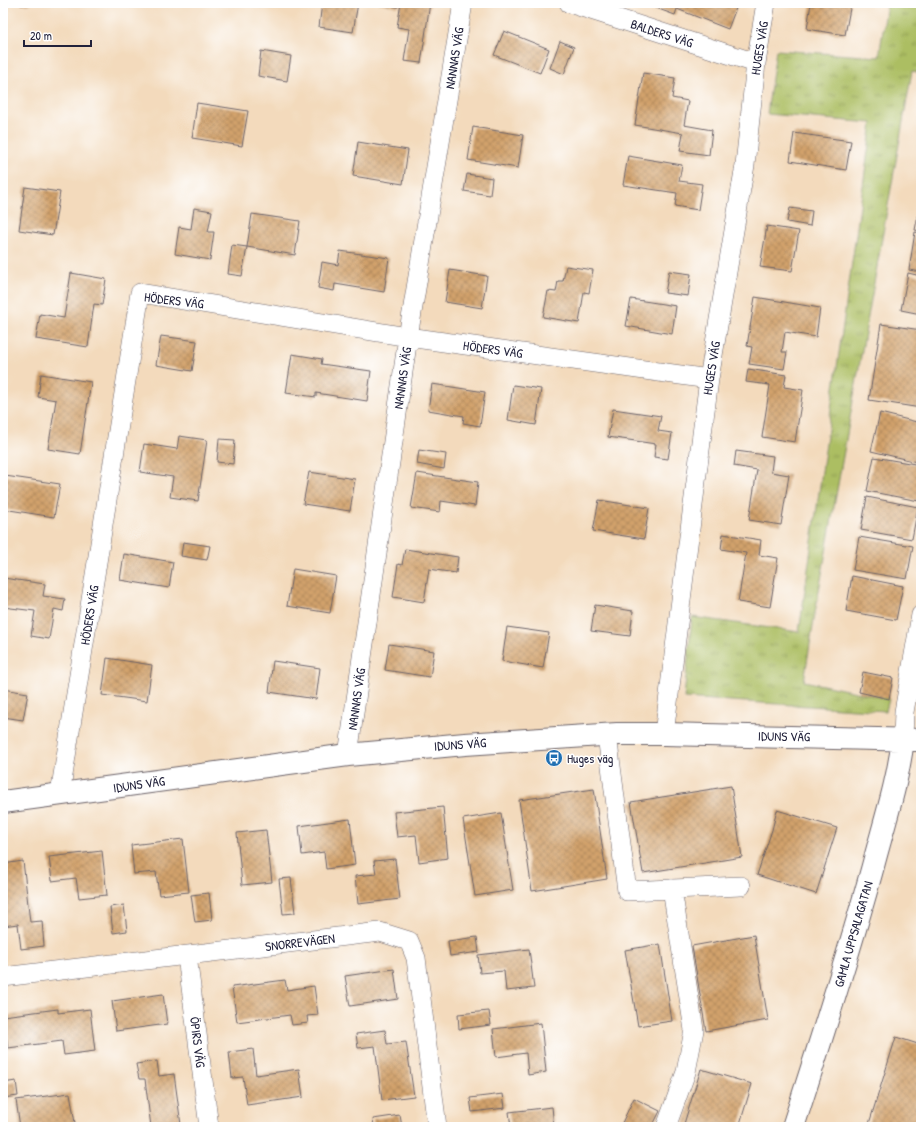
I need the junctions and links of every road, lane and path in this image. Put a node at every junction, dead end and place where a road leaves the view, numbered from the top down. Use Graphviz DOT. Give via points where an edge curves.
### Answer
graph roads {
  1 [pos="463,3"];
  2 [pos="569,3"];
  3 [pos="766,3"];
  4 [pos="756,63"];
  5 [pos="408,337"];
  6 [pos="709,379"];
  7 [pos="921,615"];
  8 [pos="664,734"];
  9 [pos="607,735"];
  10 [pos="912,740"];
  11 [pos="348,755"];
  12 [pos="60,794"];
  13 [pos="3,802"];
  14 [pos="742,886"];
  15 [pos="672,889"];
  16 [pos="187,956"];
  17 [pos="3,977"];
  18 [pos="209,1127"];
  19 [pos="437,1127"];
  20 [pos="666,1127"];
  21 [pos="793,1127"];
  1 -- 5 [label="street, NANNAS VÄG"];
  2 -- 4 [label="street, BALDERS VÄG"];
  3 -- 4 [label="street, HUGES VÄG"];
  4 -- 6 [label="street, HUGES VÄG" via="745,165"];
  5 -- 6 [label="street, HÖDERS VÄG"];
  5 -- 11 [label="street, NANNAS VÄG"];
  5 -- 12 [label="street, HÖDERS VÄG" via="140,293"];
  6 -- 8 [label="street, HUGES VÄG"];
  7 -- 10 [label="street" via="904,712"];
  8 -- 9 [label="street, IDUNS VÄG"];
  8 -- 10 [label="street, IDUNS VÄG"];
  9 -- 11 [label="street, IDUNS VÄG" via="419,747"];
  9 -- 15 [label="street" via="627,891"];
  10 -- 21 [label="street, GAMLA UPPSALAGATAN" via="901,757 852,941"];
  11 -- 12 [label="street, IDUNS VÄG"];
  12 -- 13 [label="street, IDUNS VÄG"];
  14 -- 15 [label="street"];
  15 -- 20 [label="street" via="694,1030 686,1072"];
  16 -- 17 [label="street, SNORREVÄGEN"];
  16 -- 18 [label="street, ÖPIRS VÄG"];
  16 -- 19 [label="street, SNORREVÄGEN" via="380,932 409,941 416,958"];
}
